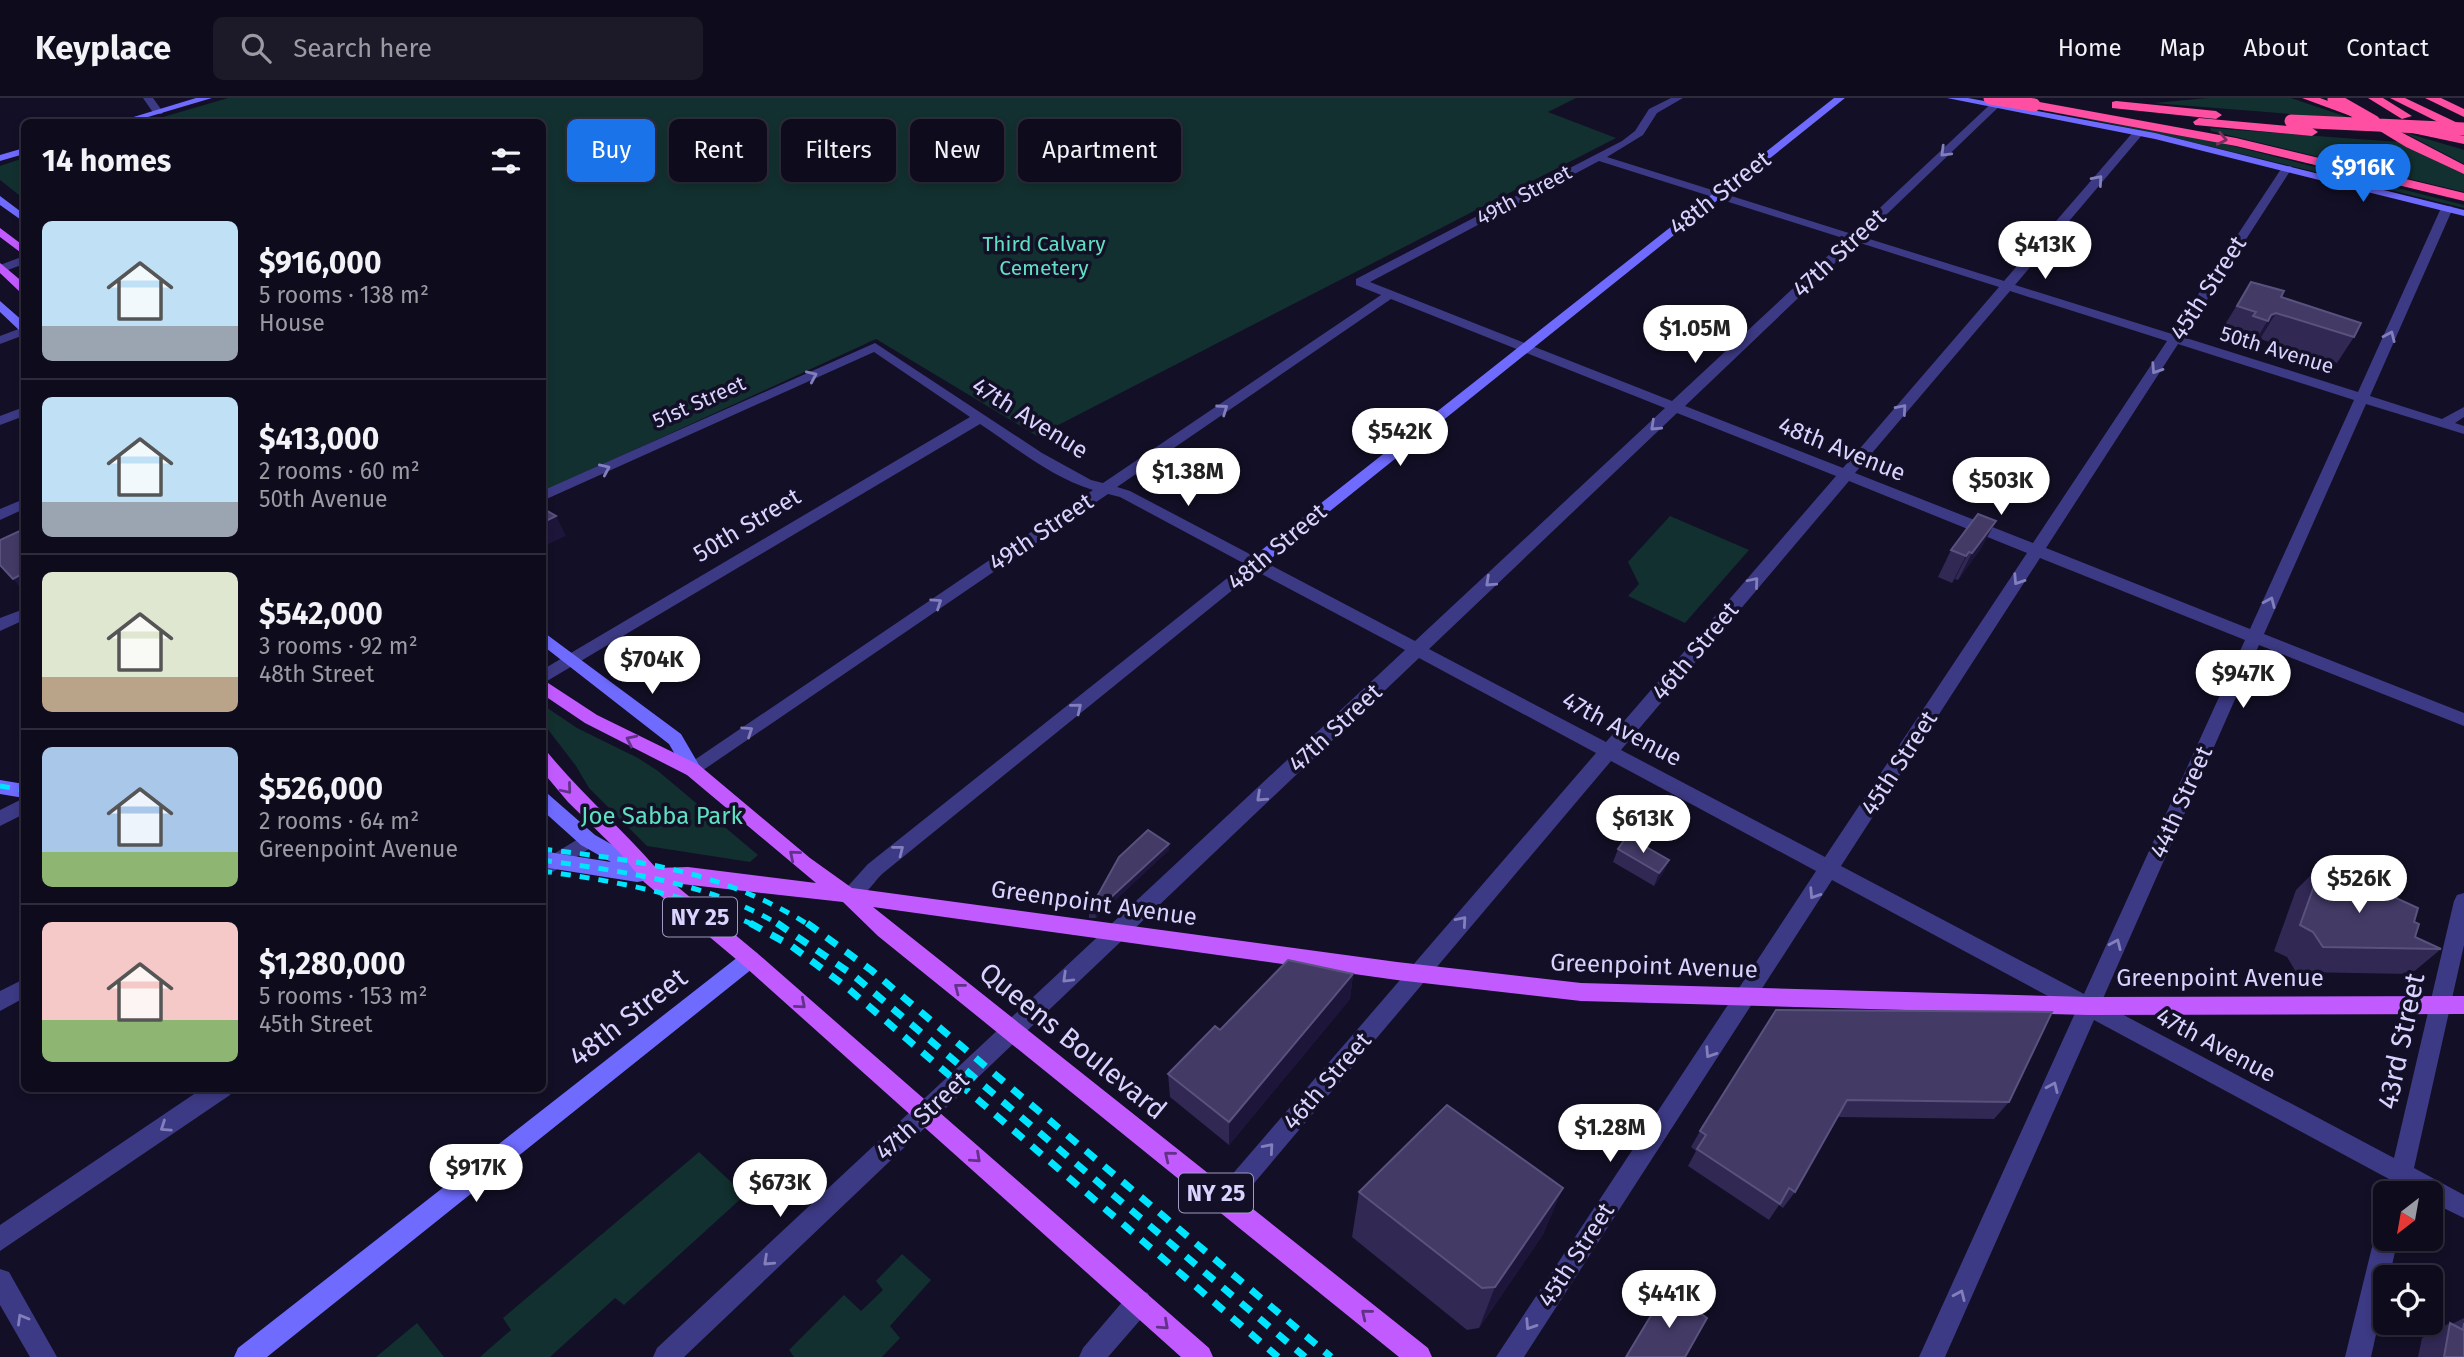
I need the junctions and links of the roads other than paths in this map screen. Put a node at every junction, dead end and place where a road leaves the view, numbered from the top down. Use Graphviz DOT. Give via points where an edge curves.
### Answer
graph roads {
  1 [pos="148,98"];
  2 [pos="207,98"];
  3 [pos="1678,98"];
  4 [pos="1840,98"];
  5 [pos="1952,98"];
  6 [pos="2055,98"];
  7 [pos="2111,98"];
  8 [pos="2308,98"];
  9 [pos="2374,98"];
  10 [pos="2396,98"];
  11 [pos="2417,98"];
  12 [pos="2431,98"];
  13 [pos="2447,98"];
  14 [pos="2454,98"];
  15 [pos="2191,99"];
  16 [pos="2339,99"];
  17 [pos="1998,100"];
  18 [pos="2034,104"];
  19 [pos="2464,105"];
  20 [pos="158,112"];
  21 [pos="2464,113"];
  22 [pos="133,119"];
  23 [pos="2464,126"];
  24 [pos="2396,130"];
  25 [pos="2138,133"];
  26 [pos="2464,140"];
  27 [pos="2464,146"];
  28 [pos="21,152"];
  29 [pos="1597,157"];
  30 [pos="0,158"];
  31 [pos="2287,168"];
  32 [pos="2464,170"];
  33 [pos="1717,195"];
  34 [pos="0,199"];
  35 [pos="2464,199"];
  36 [pos="2447,208"];
  37 [pos="2464,213"];
  38 [pos="21,216"];
  39 [pos="0,231"];
  40 [pos="1854,238"];
  41 [pos="21,249"];
  42 [pos="21,262"];
  43 [pos="0,268"];
  44 [pos="1360,282"];
  45 [pos="21,286"];
  46 [pos="2007,286"];
  47 [pos="1390,294"];
  48 [pos="0,305"];
  49 [pos="21,327"];
  50 [pos="21,331"];
  51 [pos="2175,339"];
  52 [pos="0,340"];
  53 [pos="875,347"];
  54 [pos="1525,347"];
  55 [pos="2362,398"];
  56 [pos="1676,407"];
  57 [pos="2464,411"];
  58 [pos="21,412"];
  59 [pos="979,418"];
  60 [pos="0,421"];
  61 [pos="2443,424"];
  62 [pos="2464,430"];
  63 [pos="1846,475"];
  64 [pos="1106,489"];
  65 [pos="546,495"];
  66 [pos="21,505"];
  67 [pos="0,514"];
  68 [pos="2037,551"];
  69 [pos="1254,564"];
  70 [pos="21,615"];
  71 [pos="0,625"];
  72 [pos="2255,637"];
  73 [pos="546,639"];
  74 [pos="1418,650"];
  75 [pos="573,659"];
  76 [pos="546,676"];
  77 [pos="546,688"];
  78 [pos="2464,720"];
  79 [pos="1609,752"];
  80 [pos="546,763"];
  81 [pos="692,770"];
  82 [pos="0,788"];
  83 [pos="21,791"];
  84 [pos="546,803"];
  85 [pos="21,808"];
  86 [pos="0,819"];
  87 [pos="588,840"];
  88 [pos="548,863"];
  89 [pos="1830,870"];
  90 [pos="650,876"];
  91 [pos="849,896"];
  92 [pos="2464,901"];
  93 [pos="1117,932"];
  94 [pos="750,959"];
  95 [pos="1418,974"];
  96 [pos="21,990"];
  97 [pos="1747,996"];
  98 [pos="0,1002"];
  99 [pos="2439,1004"];
  100 [pos="2464,1005"];
  101 [pos="2088,1006"];
  102 [pos="1012,1030"];
  103 [pos="216,1092"];
  104 [pos="925,1113"];
  105 [pos="2394,1181"];
  106 [pos="2400,1181"];
  107 [pos="1225,1200"];
  108 [pos="2443,1200"];
  109 [pos="2464,1207"];
  110 [pos="0,1239"];
  111 [pos="2383,1251"];
  112 [pos="0,1280"];
  113 [pos="1139,1302"];
  114 [pos="44,1357"];
  115 [pos="247,1357"];
  116 [pos="666,1357"];
  117 [pos="1092,1357"];
  118 [pos="1200,1357"];
  119 [pos="1419,1357"];
  120 [pos="1509,1357"];
  121 [pos="1932,1357"];
  122 [pos="2358,1357"];
  1 -- 20 [label="street"];
  2 -- 20 [label="street"];
  3 -- 29 [label="street, 49th Street" via="1653,111 1637,136"];
  4 -- 33 [label="street, 48th Street"];
  5 -- 17 [label="street"];
  6 -- 24 [label="highway, bridge"];
  7 -- 15 [label="highway"];
  8 -- 26 [label="highway"];
  9 -- 27 [label="highway"];
  10 -- 23 [label="highway"];
  11 -- 23 [label="highway"];
  12 -- 21 [label="highway"];
  13 -- 19 [label="highway"];
  14 -- 19 [label="highway"];
  16 -- 24 [label="highway, bridge"];
  17 -- 18 [label="highway, bridge"];
  17 -- 25 [label="street"];
  17 -- 40 [label="street, 47th Street, one-way"];
  18 -- 26 [label="highway" via="2312,132"];
  18 -- 35 [label="highway, one-way" via="2170,128"];
  20 -- 22 [label="street"];
  23 -- 24 [label="highway, bridge"];
  24 -- 32 [label="highway"];
  25 -- 31 [label="street"];
  46 -- 25 [label="street, 46th Street, one-way"];
  28 -- 30 [label="street"];
  29 -- 33 [label="street, 50th Avenue"];
  29 -- 44 [label="street, 49th Street"];
  31 -- 36 [label="street"];
  31 -- 51 [label="street, 45th Street"];
  33 -- 40 [label="street, 50th Avenue"];
  33 -- 54 [label="street, 48th Street"];
  34 -- 38 [label="street"];
  36 -- 37 [label="street"];
  55 -- 36 [label="street, 44th Street, one-way"];
  39 -- 41 [label="main road"];
  40 -- 46 [label="street, 50th Avenue"];
  40 -- 56 [label="street, 47th Street"];
  42 -- 43 [label="street"];
  43 -- 45 [label="main road"];
  44 -- 47 [label="street, 48th Avenue"];
  46 -- 51 [label="street, 50th Avenue"];
  63 -- 46 [label="street, 46th Street, one-way"];
  47 -- 54 [label="street, 48th Avenue"];
  64 -- 47 [label="street, 49th Street, one-way"];
  48 -- 49 [label="street"];
  50 -- 52 [label="street"];
  51 -- 55 [label="street, 50th Avenue"];
  51 -- 68 [label="street, 45th Street, one-way"];
  53 -- 59 [label="street, 47th Avenue"];
  65 -- 53 [label="street, 51st Street, one-way"];
  54 -- 56 [label="street, 48th Avenue"];
  54 -- 69 [label="street, 48th Street"];
  55 -- 61 [label="street, 50th Avenue"];
  72 -- 55 [label="street, 44th Street, one-way"];
  56 -- 63 [label="street, 48th Avenue"];
  56 -- 74 [label="street, 47th Street, one-way"];
  57 -- 61 [label="street"];
  58 -- 60 [label="street"];
  59 -- 64 [label="street, 47th Avenue" via="1048,463"];
  59 -- 75 [label="street, 50th Street"];
  61 -- 62 [label="street, 50th Avenue"];
  63 -- 68 [label="street, 48th Avenue"];
  79 -- 63 [label="street, 46th Street, one-way"];
  64 -- 69 [label="street, 47th Avenue"];
  81 -- 64 [label="street, 49th Street, one-way"];
  66 -- 67 [label="street"];
  68 -- 72 [label="street, 48th Avenue"];
  68 -- 89 [label="street, 45th Street, one-way"];
  69 -- 74 [label="street, 47th Avenue"];
  91 -- 69 [label="street, 48th Street, one-way" via="875,869"];
  70 -- 71 [label="street"];
  72 -- 78 [label="street, 48th Avenue"];
  101 -- 72 [label="street, 44th Street, one-way"];
  73 -- 75 [label="street, Queens Boulevard"];
  74 -- 79 [label="street, 47th Avenue"];
  74 -- 93 [label="street, 47th Street, one-way"];
  75 -- 76 [label="street, 50th Street"];
  75 -- 81 [label="street, Queens Boulevard" via="675,739"];
  81 -- 77 [label="main road, Queens Boulevard / NY 25, one-way" via="591,719"];
  79 -- 89 [label="street, 47th Avenue"];
  95 -- 79 [label="street, 46th Street, one-way"];
  80 -- 90 [label="main road, NY 25, one-way"];
  91 -- 81 [label="main road, Queens Boulevard / NY 25, one-way"];
  82 -- 83 [label="street"];
  84 -- 87 [label="street"];
  85 -- 86 [label="street"];
  87 -- 88 [label="street"];
  87 -- 90 [label="street"];
  88 -- 90 [label="street"];
  89 -- 97 [label="street, 45th Street, one-way"];
  89 -- 101 [label="street, 47th Avenue"];
  90 -- 91 [label="main road, Greenpoint Avenue" via="690,886 802,899"];
  90 -- 94 [label="main road, NY 25"];
  91 -- 93 [label="main road, Greenpoint Avenue"];
  102 -- 91 [label="main road, Queens Boulevard / NY 25, one-way"];
  92 -- 99 [label="street, 43rd Street"];
  93 -- 95 [label="main road, Greenpoint Avenue"];
  93 -- 102 [label="street, 47th Street, one-way"];
  94 -- 104 [label="main road, NY 25, one-way"];
  94 -- 115 [label="street, 48th Street"];
  95 -- 97 [label="main road, Greenpoint Avenue" via="1581,992"];
  107 -- 95 [label="street, 46th Street, one-way"];
  96 -- 98 [label="street"];
  97 -- 101 [label="main road, Greenpoint Avenue"];
  97 -- 120 [label="street, 45th Street, one-way"];
  99 -- 100 [label="main road, Greenpoint Avenue"];
  99 -- 101 [label="main road, Greenpoint Avenue"];
  99 -- 106 [label="street, 43rd Street"];
  101 -- 105 [label="street, 47th Avenue"];
  121 -- 101 [label="street, 44th Street, one-way"];
  102 -- 104 [label="street, 47th Street"];
  107 -- 102 [label="main road, Queens Boulevard / NY 25, one-way"];
  103 -- 110 [label="street, one-way"];
  104 -- 113 [label="main road, NY 25, one-way"];
  104 -- 116 [label="street, 47th Street, one-way"];
  119 -- 107 [label="main road, Queens Boulevard / NY 25, one-way"];
  108 -- 109 [label="street, 47th Avenue"];
  111 -- 122 [label="street"];
  114 -- 112 [label="street, one-way"];
  113 -- 117 [label="street"];
  113 -- 118 [label="main road, NY 25, one-way"];
}
